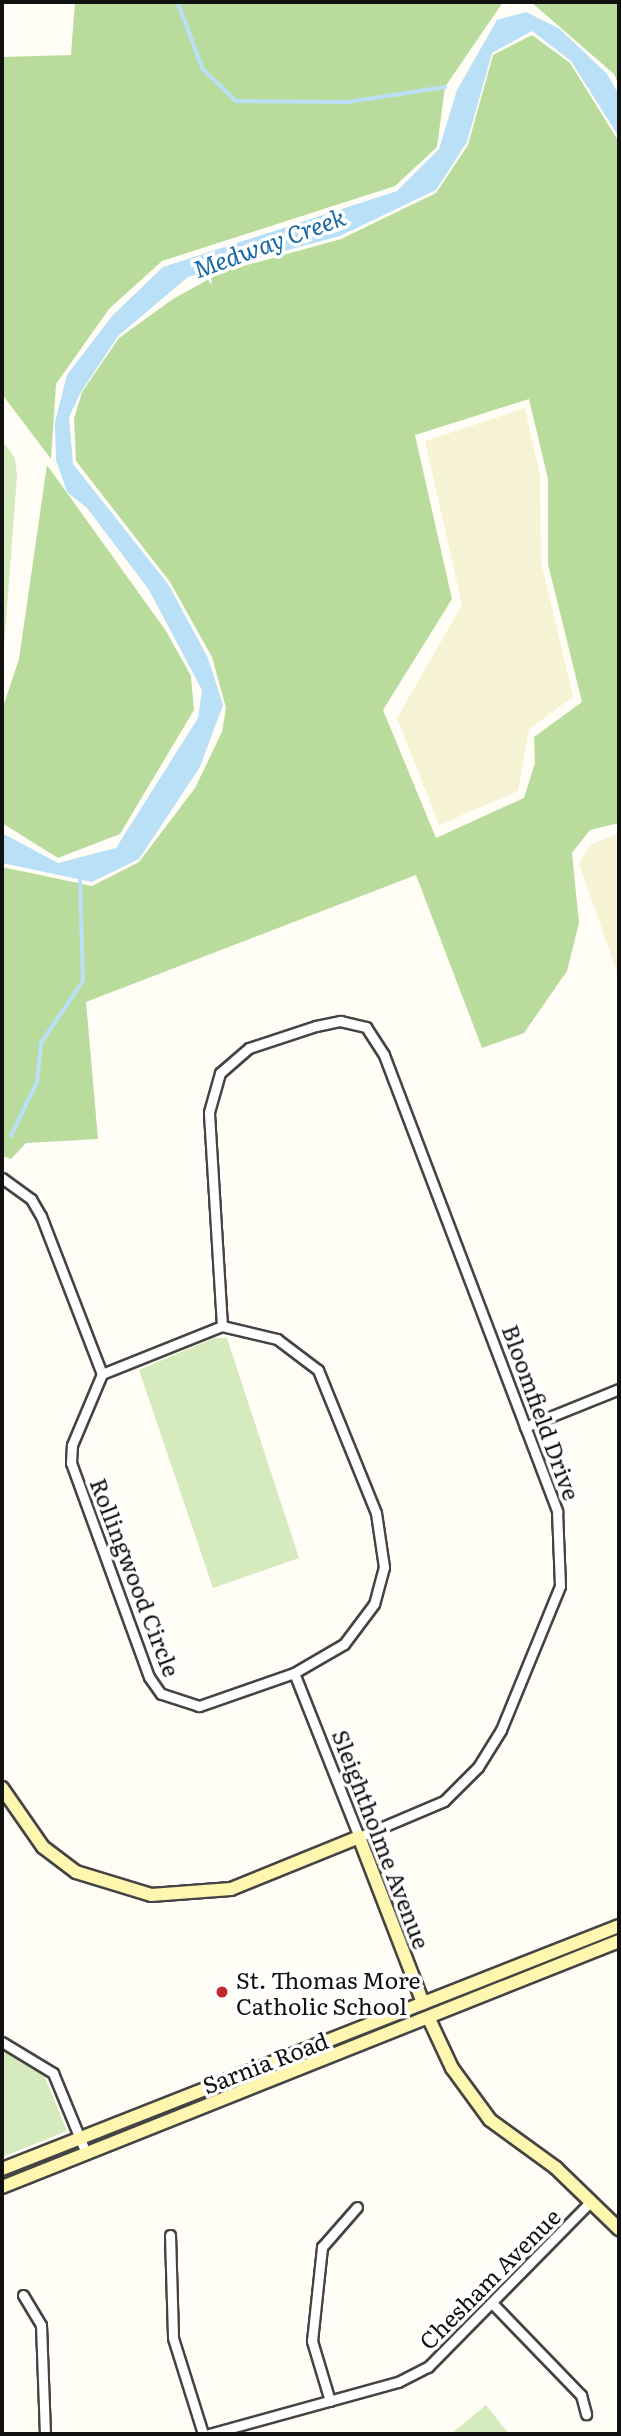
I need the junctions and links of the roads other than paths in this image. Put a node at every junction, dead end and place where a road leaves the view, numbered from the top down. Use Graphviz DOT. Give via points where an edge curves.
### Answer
graph roads {
  1 [pos="2,1178"];
  2 [pos="222,1326"];
  3 [pos="102,1374"];
  4 [pos="619,1389"];
  5 [pos="525,1427"];
  6 [pos="294,1673"];
  7 [pos="2,1790"];
  8 [pos="359,1837"];
  9 [pos="619,1926"];
  10 [pos="619,1941"];
  11 [pos="423,2003"];
  12 [pos="430,2021"];
  13 [pos="2,2042"];
  14 [pos="80,2138"];
  15 [pos="86,2153"];
  16 [pos="2,2169"];
  17 [pos="2,2187"];
  18 [pos="591,2201"];
  19 [pos="358,2207"];
  20 [pos="619,2229"];
  21 [pos="170,2235"];
  22 [pos="23,2295"];
  23 [pos="493,2304"];
  24 [pos="330,2401"];
  25 [pos="586,2414"];
  26 [pos="46,2434"];
  27 [pos="203,2434"];
  28 [pos="209,2434"];
  1 -- 3 [label="street" via="31,1199 41,1216"];
  2 -- 3 [label="street"];
  2 -- 5 [label="street, Bloomfield Drive" via="212,1092 220,1073 249,1048 316,1026 355,1022 366,1027 384,1055"];
  2 -- 6 [label="street, Rollingwood Circle" via="277,1339 318,1370 380,1529 384,1567 374,1604 344,1644"];
  3 -- 6 [label="street, Rollingwood Circle" via="74,1431 71,1463 149,1677 161,1694 199,1706"];
  4 -- 5 [label="street"];
  5 -- 8 [label="street, Bloomfield Drive" via="557,1511 563,1563 557,1603 478,1767 444,1801"];
  6 -- 8 [label="street, Sleightholme Avenue"];
  7 -- 8 [label="main road, Bloomfield Drive" via="43,1847 76,1872 151,1895 230,1889"];
  8 -- 11 [label="main road, Sleightholme Avenue"];
  9 -- 11 [label="main road, Sarnia Road"];
  10 -- 12 [label="main road, Sarnia Road"];
  11 -- 12 [label="street, Sleightholme Avenue"];
  11 -- 14 [label="main road, Sarnia Road"];
  12 -- 15 [label="main road, Sarnia Road"];
  12 -- 18 [label="main road" via="452,2068 490,2120"];
  13 -- 14 [label="street" via="53,2073"];
  14 -- 15 [label="street"];
  14 -- 16 [label="main road, Sarnia Road"];
  15 -- 17 [label="main road, Sarnia Road"];
  18 -- 20 [label="main road"];
  18 -- 23 [label="street, Chesham Avenue"];
  19 -- 24 [label="street" via="322,2247 312,2341"];
  21 -- 27 [label="street" via="173,2338"];
  22 -- 26 [label="street" via="41,2325"];
  23 -- 24 [label="street, Chesham Avenue" via="428,2367"];
  23 -- 25 [label="street" via="580,2395"];
  24 -- 28 [label="street, Chesham Avenue"];
}
